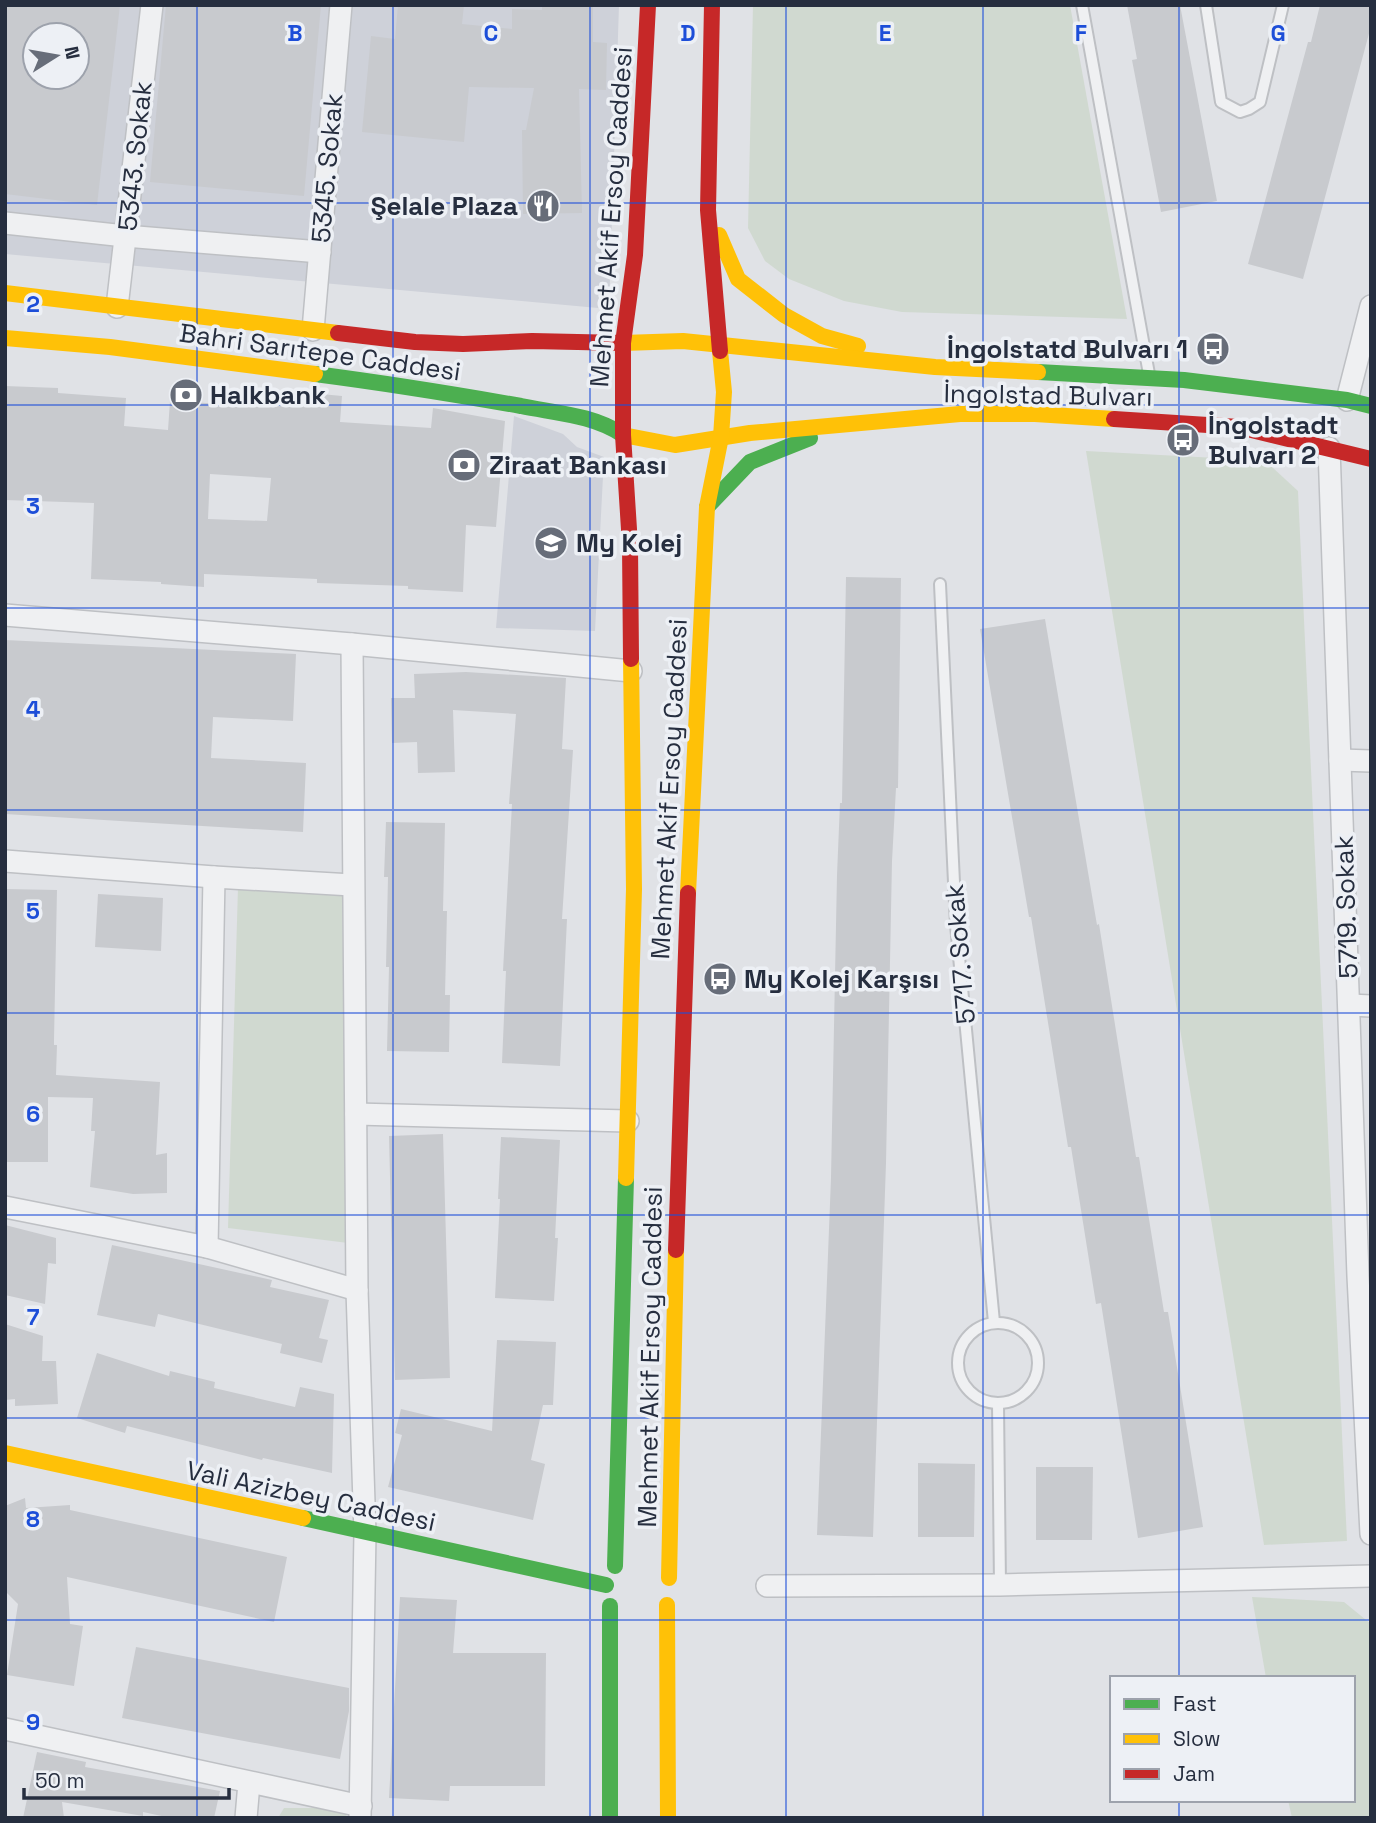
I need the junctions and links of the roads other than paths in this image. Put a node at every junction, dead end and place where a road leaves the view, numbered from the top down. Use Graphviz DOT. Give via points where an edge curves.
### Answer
graph roads {
  1 [pos="152,5"];
  2 [pos="341,5"];
  3 [pos="648,5"];
  4 [pos="712,5"];
  5 [pos="1082,5"];
  6 [pos="1206,5"];
  7 [pos="1283,5"];
  8 [pos="708,210"];
  9 [pos="5,223"];
  10 [pos="125,236"];
  11 [pos="320,252"];
  12 [pos="5,293"];
  13 [pos="1371,306"];
  14 [pos="117,307"];
  15 [pos="313,330"];
  16 [pos="5,338"];
  17 [pos="623,342"];
  18 [pos="719,346"];
  19 [pos="935,367"];
  20 [pos="1150,377"];
  21 [pos="1347,400"];
  22 [pos="1371,406"];
  23 [pos="858,424"];
  24 [pos="623,435"];
  25 [pos="721,437"];
  26 [pos="1329,448"];
  27 [pos="1371,459"];
  28 [pos="707,507"];
  29 [pos="940,584"];
  30 [pos="5,615"];
  31 [pos="352,644"];
  32 [pos="631,671"];
  33 [pos="1340,760"];
  34 [pos="1371,761"];
  35 [pos="5,861"];
  36 [pos="214,877"];
  37 [pos="352,885"];
  38 [pos="1360,1006"];
  39 [pos="356,1114"];
  40 [pos="628,1121"];
  41 [pos="5,1207"];
  42 [pos="207,1247"];
  43 [pos="1364,1276"];
  44 [pos="357,1290"];
  45 [pos="994,1322"];
  46 [pos="998,1404"];
  47 [pos="5,1453"];
  48 [pos="365,1533"];
  49 [pos="1371,1534"];
  50 [pos="635,1557"];
  51 [pos="656,1561"];
  52 [pos="615,1566"];
  53 [pos="1371,1577"];
  54 [pos="669,1578"];
  55 [pos="606,1585"];
  56 [pos="1000,1585"];
  57 [pos="767,1586"];
  58 [pos="667,1605"];
  59 [pos="610,1606"];
  60 [pos="653,1618"];
  61 [pos="625,1619"];
  62 [pos="5,1729"];
  63 [pos="249,1783"];
  64 [pos="360,1812"];
  65 [pos="246,1818"];
  66 [pos="610,1818"];
  67 [pos="668,1818"];
  1 -- 10 [label="street, 5343. Sokak"];
  2 -- 11 [label="street, 5345. Sokak"];
  3 -- 17 [label="main road, Mehmet Akif Ersoy Caddesi" via="635,255"];
  4 -- 8 [label="main road, Mehmet Akif Ersoy Caddesi"];
  5 -- 20 [label="lane"];
  6 -- 7 [label="lane" via="1221,102 1240,111 1260,102"];
  8 -- 18 [label="main road, Mehmet Akif Ersoy Caddesi"];
  8 -- 19 [label="main road" via="738,279 784,315 822,336"];
  9 -- 10 [label="street"];
  10 -- 11 [label="street"];
  10 -- 14 [label="street, 5343. Sokak"];
  11 -- 15 [label="street, 5345. Sokak"];
  12 -- 14 [label="main road, Bahri Sarıtepe Caddesi"];
  13 -- 21 [label="street"];
  14 -- 15 [label="main road, Bahri Sarıtepe Caddesi"];
  15 -- 17 [label="main road, Bahri Sarıtepe Caddesi" via="463,344"];
  16 -- 24 [label="main road, Bahri Sarıtepe Caddesi" via="110,347 433,390 584,418"];
  17 -- 18 [label="main road, Bahri Sarıtepe Caddesi" via="658,339"];
  17 -- 24 [label="main road, Mehmet Akif Ersoy Caddesi"];
  18 -- 19 [label="main road, İngolstad Bulvarı"];
  18 -- 25 [label="main road, Mehmet Akif Ersoy Caddesi" via="724,391"];
  19 -- 20 [label="main road, İngolstad Bulvarı"];
  20 -- 21 [label="main road, İngolstad Bulvarı"];
  21 -- 22 [label="main road, İngolstad Bulvarı"];
  23 -- 25 [label="main road, İngolstad Bulvarı"];
  23 -- 26 [label="main road, İngolstad Bulvarı" via="960,414 1035,414 1239,427"];
  23 -- 28 [label="main road" via="750,462"];
  24 -- 25 [label="main road, Bahri Sarıtepe Caddesi" via="676,445"];
  24 -- 32 [label="main road, Mehmet Akif Ersoy Caddesi"];
  25 -- 28 [label="main road, Mehmet Akif Ersoy Caddesi"];
  26 -- 27 [label="main road, İngolstad Bulvarı"];
  26 -- 33 [label="street, 5719. Sokak"];
  28 -- 54 [label="main road, Mehmet Akif Ersoy Caddesi" via="680,1105"];
  29 -- 45 [label="lane, 5717. Sokak" via="956,925"];
  30 -- 31 [label="street"];
  31 -- 32 [label="street"];
  31 -- 37 [label="street"];
  32 -- 40 [label="main road, Mehmet Akif Ersoy Caddesi" via="634,889"];
  33 -- 34 [label="street"];
  33 -- 38 [label="street, 5719. Sokak"];
  35 -- 36 [label="street"];
  36 -- 37 [label="street"];
  36 -- 42 [label="street"];
  37 -- 39 [label="street"];
  38 -- 43 [label="street, 5719. Sokak"];
  39 -- 40 [label="street"];
  39 -- 44 [label="street"];
  40 -- 52 [label="main road, Mehmet Akif Ersoy Caddesi"];
  41 -- 42 [label="street"];
  42 -- 44 [label="street"];
  43 -- 49 [label="street, 5719. Sokak"];
  44 -- 48 [label="street"];
  45 -- 46 [label="lane" via="971,1333 963,1343 958,1370 972,1394"];
  45 -- 46 [label="lane" via="1018,1328 1035,1346 1038,1359 1033,1383 1024,1394"];
  46 -- 56 [label="lane"];
  47 -- 48 [label="main road, Vali Azizbey Caddesi"];
  48 -- 55 [label="main road, Vali Azizbey Caddesi"];
  48 -- 64 [label="street"];
  50 -- 52 [label="main road"];
  51 -- 54 [label="main road"];
  52 -- 55 [label="main road"];
  53 -- 56 [label="street"];
  54 -- 58 [label="main road, Mehmet Akif Ersoy Caddesi"];
  55 -- 59 [label="main road"];
  56 -- 57 [label="street"];
  58 -- 60 [label="main road"];
  58 -- 67 [label="main road"];
  59 -- 61 [label="main road"];
  59 -- 66 [label="main road"];
  62 -- 63 [label="street"];
  63 -- 64 [label="street"];
  63 -- 65 [label="street"];
}
